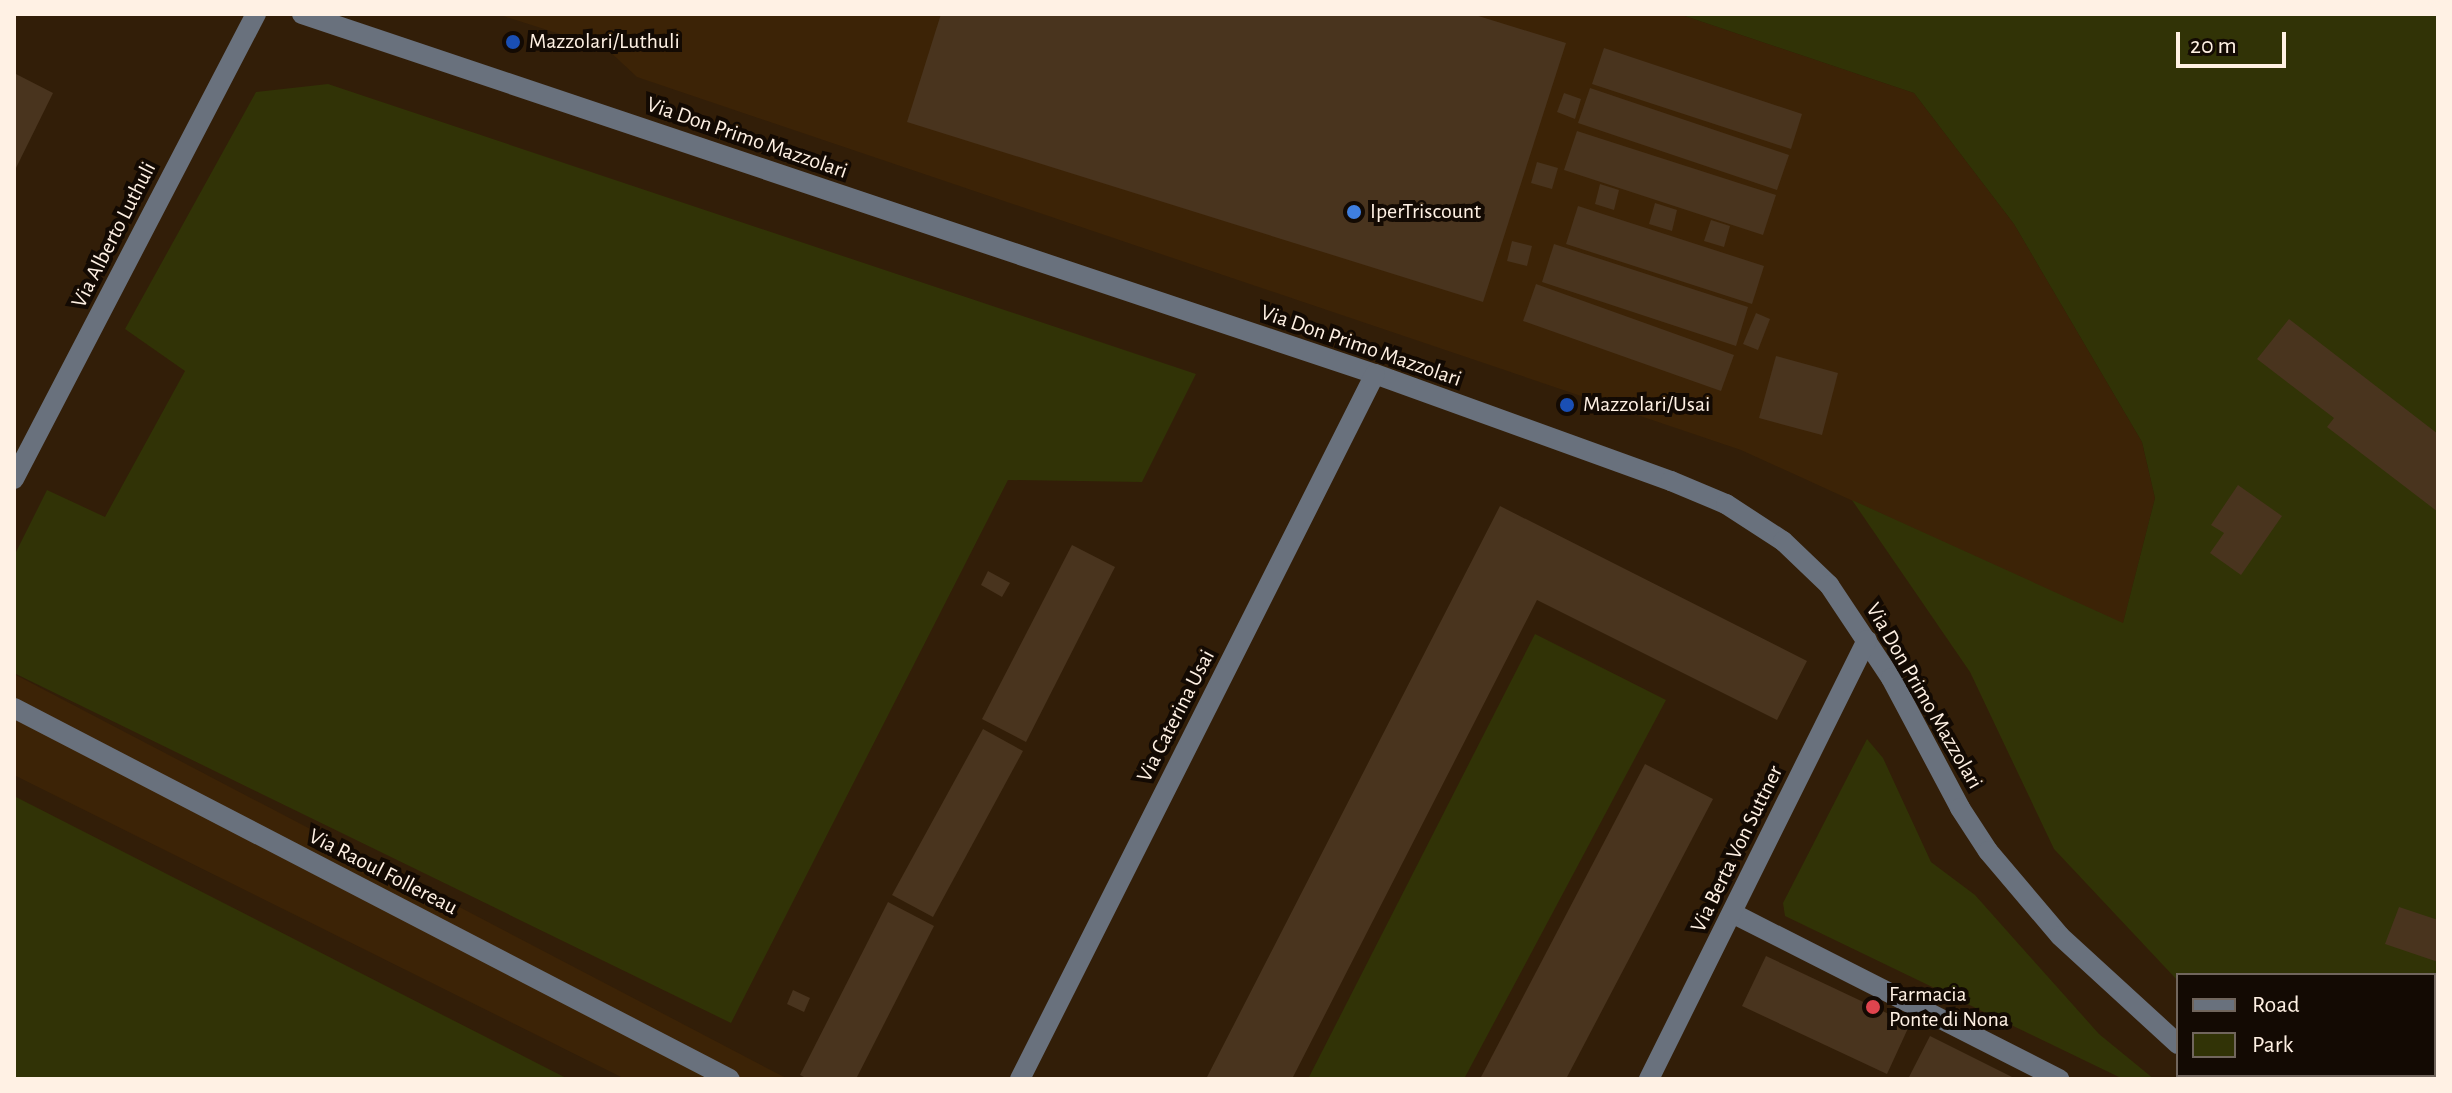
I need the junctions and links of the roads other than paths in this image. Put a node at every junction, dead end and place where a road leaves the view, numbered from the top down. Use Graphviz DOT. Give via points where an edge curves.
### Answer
graph roads {
  1 [pos="256,14"];
  2 [pos="302,14"];
  3 [pos="1375,374"];
  4 [pos="14,479"];
  5 [pos="1867,640"];
  6 [pos="14,708"];
  7 [pos="1732,913"];
  8 [pos="2176,1042"];
  9 [pos="730,1079"];
  10 [pos="1020,1079"];
  11 [pos="1649,1079"];
  12 [pos="2059,1079"];
  1 -- 4 [label="street, Via Alberto Luthuli"];
  2 -- 3 [label="street, Via Don Primo Mazzolari"];
  3 -- 5 [label="street, Via Don Primo Mazzolari" via="1726,504 1808,563"];
  3 -- 10 [label="street, Via Caterina Usai"];
  5 -- 7 [label="street, Via Berta Von Suttner"];
  5 -- 8 [label="street, Via Don Primo Mazzolari" via="1988,851 2060,936"];
  6 -- 9 [label="street, Via Raoul Follereau"];
  7 -- 11 [label="street, Via Berta Von Suttner"];
  7 -- 12 [label="street"];
}
